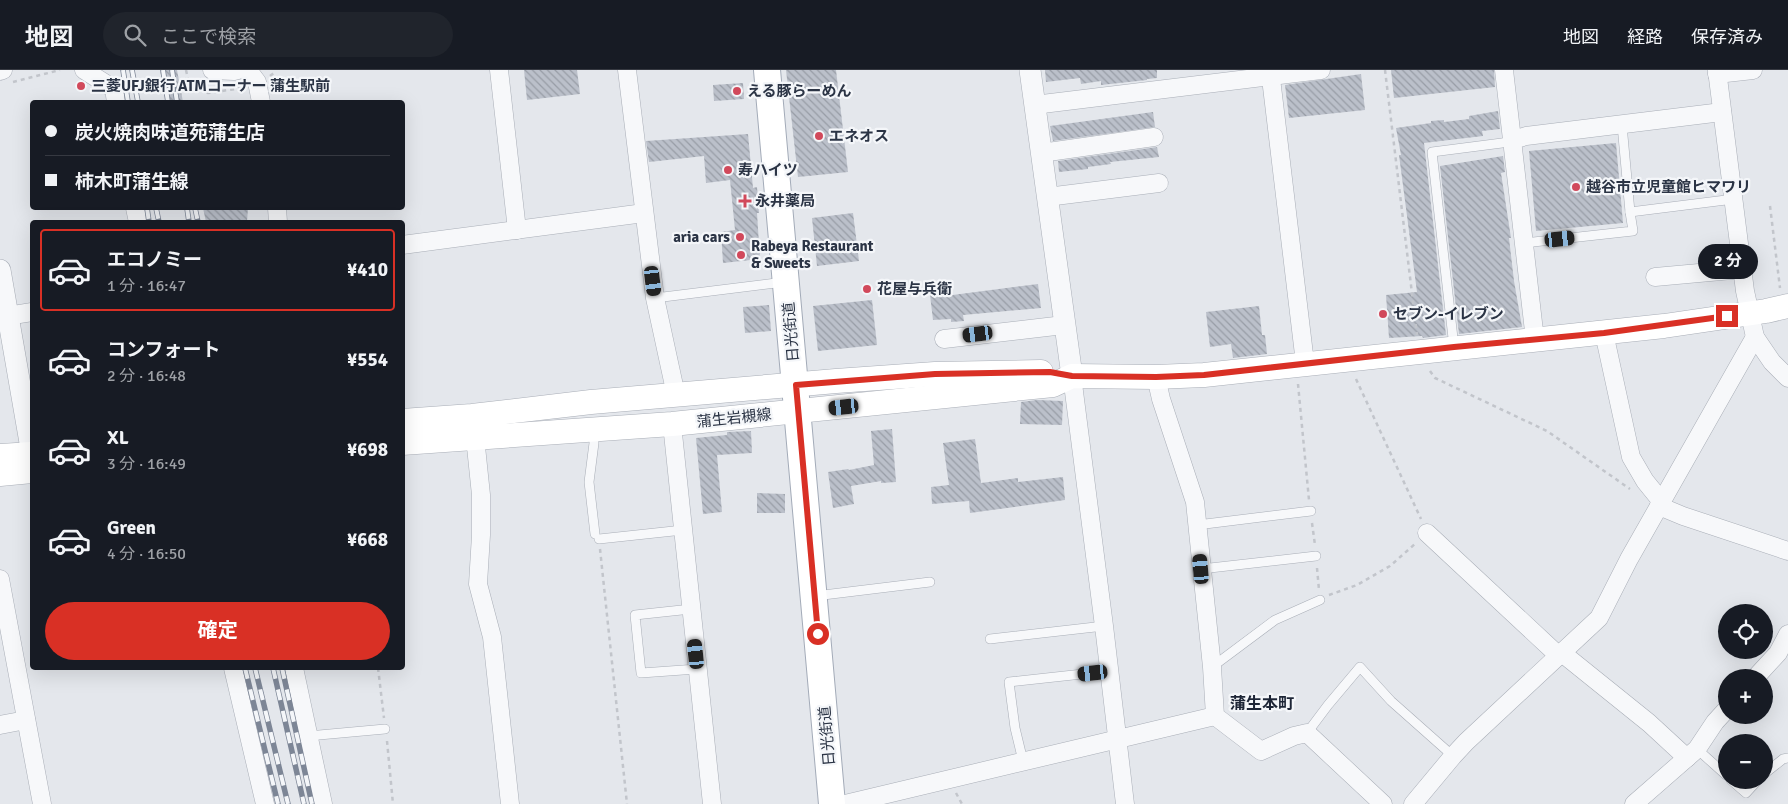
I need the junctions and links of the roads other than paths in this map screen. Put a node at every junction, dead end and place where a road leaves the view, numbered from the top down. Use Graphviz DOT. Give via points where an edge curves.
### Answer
graph roads {
  1 [pos="84,70"];
  2 [pos="212,70"];
  3 [pos="238,70"];
  4 [pos="248,70"];
  5 [pos="499,70"];
  6 [pos="627,70"];
  7 [pos="767,70"];
  8 [pos="1030,70"];
  9 [pos="1321,70"];
  10 [pos="1504,70"];
  11 [pos="1753,70"];
  12 [pos="1717,72"];
  13 [pos="1271,73"];
  14 [pos="116,100"];
  15 [pos="260,100"];
  16 [pos="1034,105"];
  17 [pos="1722,112"];
  18 [pos="1622,125"];
  19 [pos="1154,136"];
  20 [pos="1513,140"];
  21 [pos="1041,153"];
  22 [pos="1159,183"];
  23 [pos="1047,197"];
  24 [pos="1734,199"];
  25 [pos="1630,212"];
  26 [pos="644,213"];
  27 [pos="517,230"];
  28 [pos="1524,243"];
  29 [pos="405,245"];
  30 [pos="1742,269"];
  31 [pos="0,270"];
  32 [pos="1655,277"];
  33 [pos="786,282"];
  34 [pos="655,298"];
  35 [pos="1787,306"];
  36 [pos="30,312"];
  37 [pos="1750,313"];
  38 [pos="4,316"];
  39 [pos="1064,325"];
  40 [pos="1604,333"];
  41 [pos="1755,337"];
  42 [pos="944,338"];
  43 [pos="1535,340"];
  44 [pos="1454,347"];
  45 [pos="1301,370"];
  46 [pos="1082,376"];
  47 [pos="1156,377"];
  48 [pos="1788,378"];
  49 [pos="796,385"];
  50 [pos="676,395"];
  51 [pos="798,412"];
  52 [pos="405,421"];
  53 [pos="672,424"];
  54 [pos="593,430"];
  55 [pos="475,437"];
  56 [pos="405,443"];
  57 [pos="30,444"];
  58 [pos="30,454"];
  59 [pos="0,456"];
  60 [pos="30,472"];
  61 [pos="0,474"];
  62 [pos="1660,504"];
  63 [pos="1310,511"];
  64 [pos="1197,525"];
  65 [pos="683,530"];
  66 [pos="1427,533"];
  67 [pos="1788,550"];
  68 [pos="1316,556"];
  69 [pos="1201,569"];
  70 [pos="930,582"];
  71 [pos="1,588"];
  72 [pos="815,596"];
  73 [pos="1320,600"];
  74 [pos="692,609"];
  75 [pos="1104,626"];
  76 [pos="1788,634"];
  77 [pos="990,640"];
  78 [pos="1560,654"];
  79 [pos="1212,667"];
  80 [pos="697,669"];
  81 [pos="1763,669"];
  82 [pos="233,670"];
  83 [pos="294,670"];
  84 [pos="1110,671"];
  85 [pos="1216,716"];
  86 [pos="1718,719"];
  87 [pos="26,720"];
  88 [pos="0,725"];
  89 [pos="385,729"];
  90 [pos="1307,733"];
  91 [pos="308,736"];
  92 [pos="1118,738"];
  93 [pos="1692,753"];
  94 [pos="1453,756"];
  95 [pos="1788,758"];
  96 [pos="1023,761"];
  97 [pos="1773,767"];
  98 [pos="1718,770"];
  99 [pos="42,804"];
  100 [pos="265,804"];
  101 [pos="323,804"];
  102 [pos="510,804"];
  103 [pos="712,804"];
  104 [pos="832,804"];
  105 [pos="845,804"];
  106 [pos="1125,804"];
  107 [pos="1383,804"];
  108 [pos="1413,804"];
  109 [pos="1634,804"];
  1 -- 14 [label="street" via="114,88"];
  2 -- 3 [label="street"];
  4 -- 15 [label="street" via="256,82"];
  5 -- 27 [label="street"];
  6 -- 26 [label="street"];
  7 -- 33 [label="main road, 日光街道"];
  8 -- 16 [label="street"];
  9 -- 13 [label="street"];
  10 -- 20 [label="street"];
  11 -- 12 [label="street"];
  12 -- 17 [label="street"];
  13 -- 16 [label="street"];
  13 -- 45 [label="street"];
  16 -- 21 [label="street"];
  17 -- 18 [label="street"];
  17 -- 24 [label="street"];
  18 -- 20 [label="street"];
  18 -- 25 [label="lane"];
  19 -- 21 [label="street"];
  20 -- 28 [label="street"];
  20 -- 44 [label="lane" via="1432,152"];
  21 -- 23 [label="street"];
  22 -- 23 [label="street"];
  23 -- 39 [label="street"];
  24 -- 25 [label="lane"];
  24 -- 30 [label="street"];
  25 -- 28 [label="lane" via="1632,231"];
  26 -- 27 [label="street"];
  26 -- 34 [label="street"];
  27 -- 29 [label="street"];
  28 -- 43 [label="street"];
  30 -- 32 [label="street"];
  30 -- 37 [label="street"];
  31 -- 38 [label="street"];
  33 -- 34 [label="lane"];
  33 -- 49 [label="main road, 日光街道"];
  34 -- 50 [label="street"];
  35 -- 37 [label="main road, 蒲生岩槻線"];
  36 -- 38 [label="street"];
  37 -- 40 [label="main road, 蒲生岩槻線"];
  37 -- 41 [label="street"];
  38 -- 57 [label="street"];
  39 -- 42 [label="street"];
  39 -- 46 [label="street"];
  40 -- 43 [label="main road, 蒲生岩槻線"];
  40 -- 62 [label="street" via="1631,457"];
  41 -- 48 [label="street"];
  41 -- 62 [label="street"];
  43 -- 44 [label="main road, 蒲生岩槻線"];
  44 -- 45 [label="main road, 蒲生岩槻線" via="1422,358 1348,359"];
  45 -- 47 [label="main road, 蒲生岩槻線"];
  46 -- 47 [label="main road, 蒲生岩槻線"];
  46 -- 49 [label="main road, 蒲生岩槻線" via="1050,372 935,374"];
  46 -- 51 [label="main road, 蒲生岩槻線" via="1054,385"];
  46 -- 75 [label="street"];
  47 -- 64 [label="street" via="1194,502"];
  49 -- 50 [label="main road, 蒲生岩槻線"];
  49 -- 51 [label="main road, 日光街道"];
  50 -- 52 [label="main road, 蒲生岩槻線"];
  51 -- 53 [label="main road, 蒲生岩槻線"];
  51 -- 72 [label="main road, 日光街道"];
  53 -- 54 [label="main road, 蒲生岩槻線"];
  53 -- 65 [label="street"];
  54 -- 55 [label="main road, 蒲生岩槻線"];
  54 -- 65 [label="lane" via="589,482 597,537"];
  55 -- 56 [label="main road, 蒲生岩槻線"];
  55 -- 102 [label="street" via="481,535 478,584 492,637"];
  58 -- 59 [label="main road"];
  60 -- 61 [label="main road"];
  62 -- 67 [label="street" via="1684,516"];
  62 -- 78 [label="street" via="1599,618"];
  63 -- 64 [label="lane"];
  64 -- 69 [label="street"];
  65 -- 74 [label="street"];
  66 -- 78 [label="street"];
  68 -- 69 [label="lane"];
  69 -- 79 [label="street"];
  70 -- 72 [label="lane"];
  71 -- 87 [label="street"];
  72 -- 104 [label="main road, 日光街道"];
  73 -- 79 [label="lane" via="1275,620"];
  74 -- 80 [label="street"];
  74 -- 80 [label="lane" via="635,615 641,673"];
  75 -- 77 [label="lane"];
  75 -- 84 [label="street"];
  76 -- 81 [label="street" via="1778,653"];
  78 -- 93 [label="street"];
  78 -- 94 [label="street"];
  79 -- 85 [label="street"];
  80 -- 103 [label="street"];
  82 -- 100 [label="street"];
  83 -- 91 [label="street"];
  84 -- 92 [label="street"];
  84 -- 96 [label="lane" via="1009,682"];
  85 -- 90 [label="street" via="1261,751"];
  85 -- 92 [label="street"];
  86 -- 93 [label="street"];
  87 -- 88 [label="street"];
  87 -- 99 [label="street"];
  89 -- 91 [label="lane"];
  90 -- 94 [label="lane" via="1360,667 1391,701"];
  90 -- 107 [label="street"];
  91 -- 101 [label="street"];
  92 -- 96 [label="street"];
  92 -- 106 [label="street"];
  93 -- 98 [label="lane"];
  93 -- 109 [label="street"];
  94 -- 108 [label="street"];
  95 -- 97 [label="lane"];
  96 -- 105 [label="street"];
}
